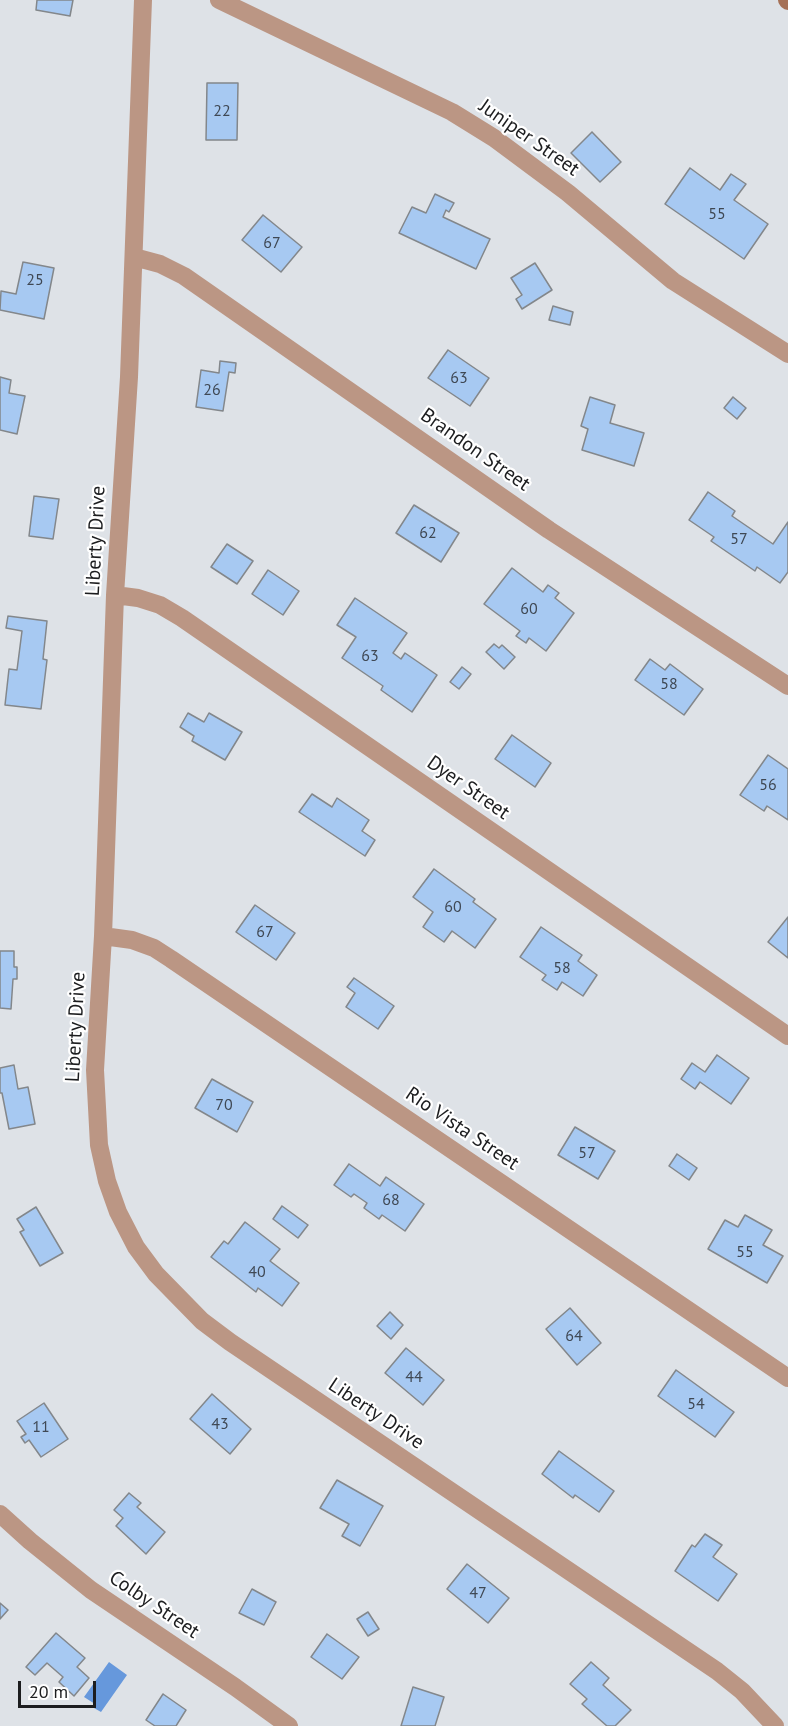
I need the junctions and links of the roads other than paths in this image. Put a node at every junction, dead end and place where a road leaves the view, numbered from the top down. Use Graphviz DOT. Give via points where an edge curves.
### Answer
graph roads {
  1 [pos="142,0"];
  2 [pos="219,0"];
  3 [pos="134,257"];
  4 [pos="788,354"];
  5 [pos="116,595"];
  6 [pos="788,686"];
  7 [pos="103,936"];
  8 [pos="788,1036"];
  9 [pos="788,1378"];
  10 [pos="0,1514"];
  11 [pos="289,1726"];
  12 [pos="775,1726"];
  1 -- 3 [label="street, Liberty Drive"];
  2 -- 4 [label="street, Juniper Street" via="452,112 494,138 568,193 673,281"];
  3 -- 5 [label="street, Liberty Drive"];
  3 -- 6 [label="street, Brandon Street" via="184,276 549,530"];
  5 -- 7 [label="street, Liberty Drive"];
  5 -- 8 [label="street, Dyer Street" via="149,601 182,618"];
  7 -- 9 [label="street, Rio Vista Street" via="132,940 171,958"];
  7 -- 12 [label="street, Liberty Drive" via="95,1070 99,1145 118,1212 156,1274 202,1321 230,1342 717,1671"];
  10 -- 11 [label="street, Colby Street" via="91,1590"];
}
